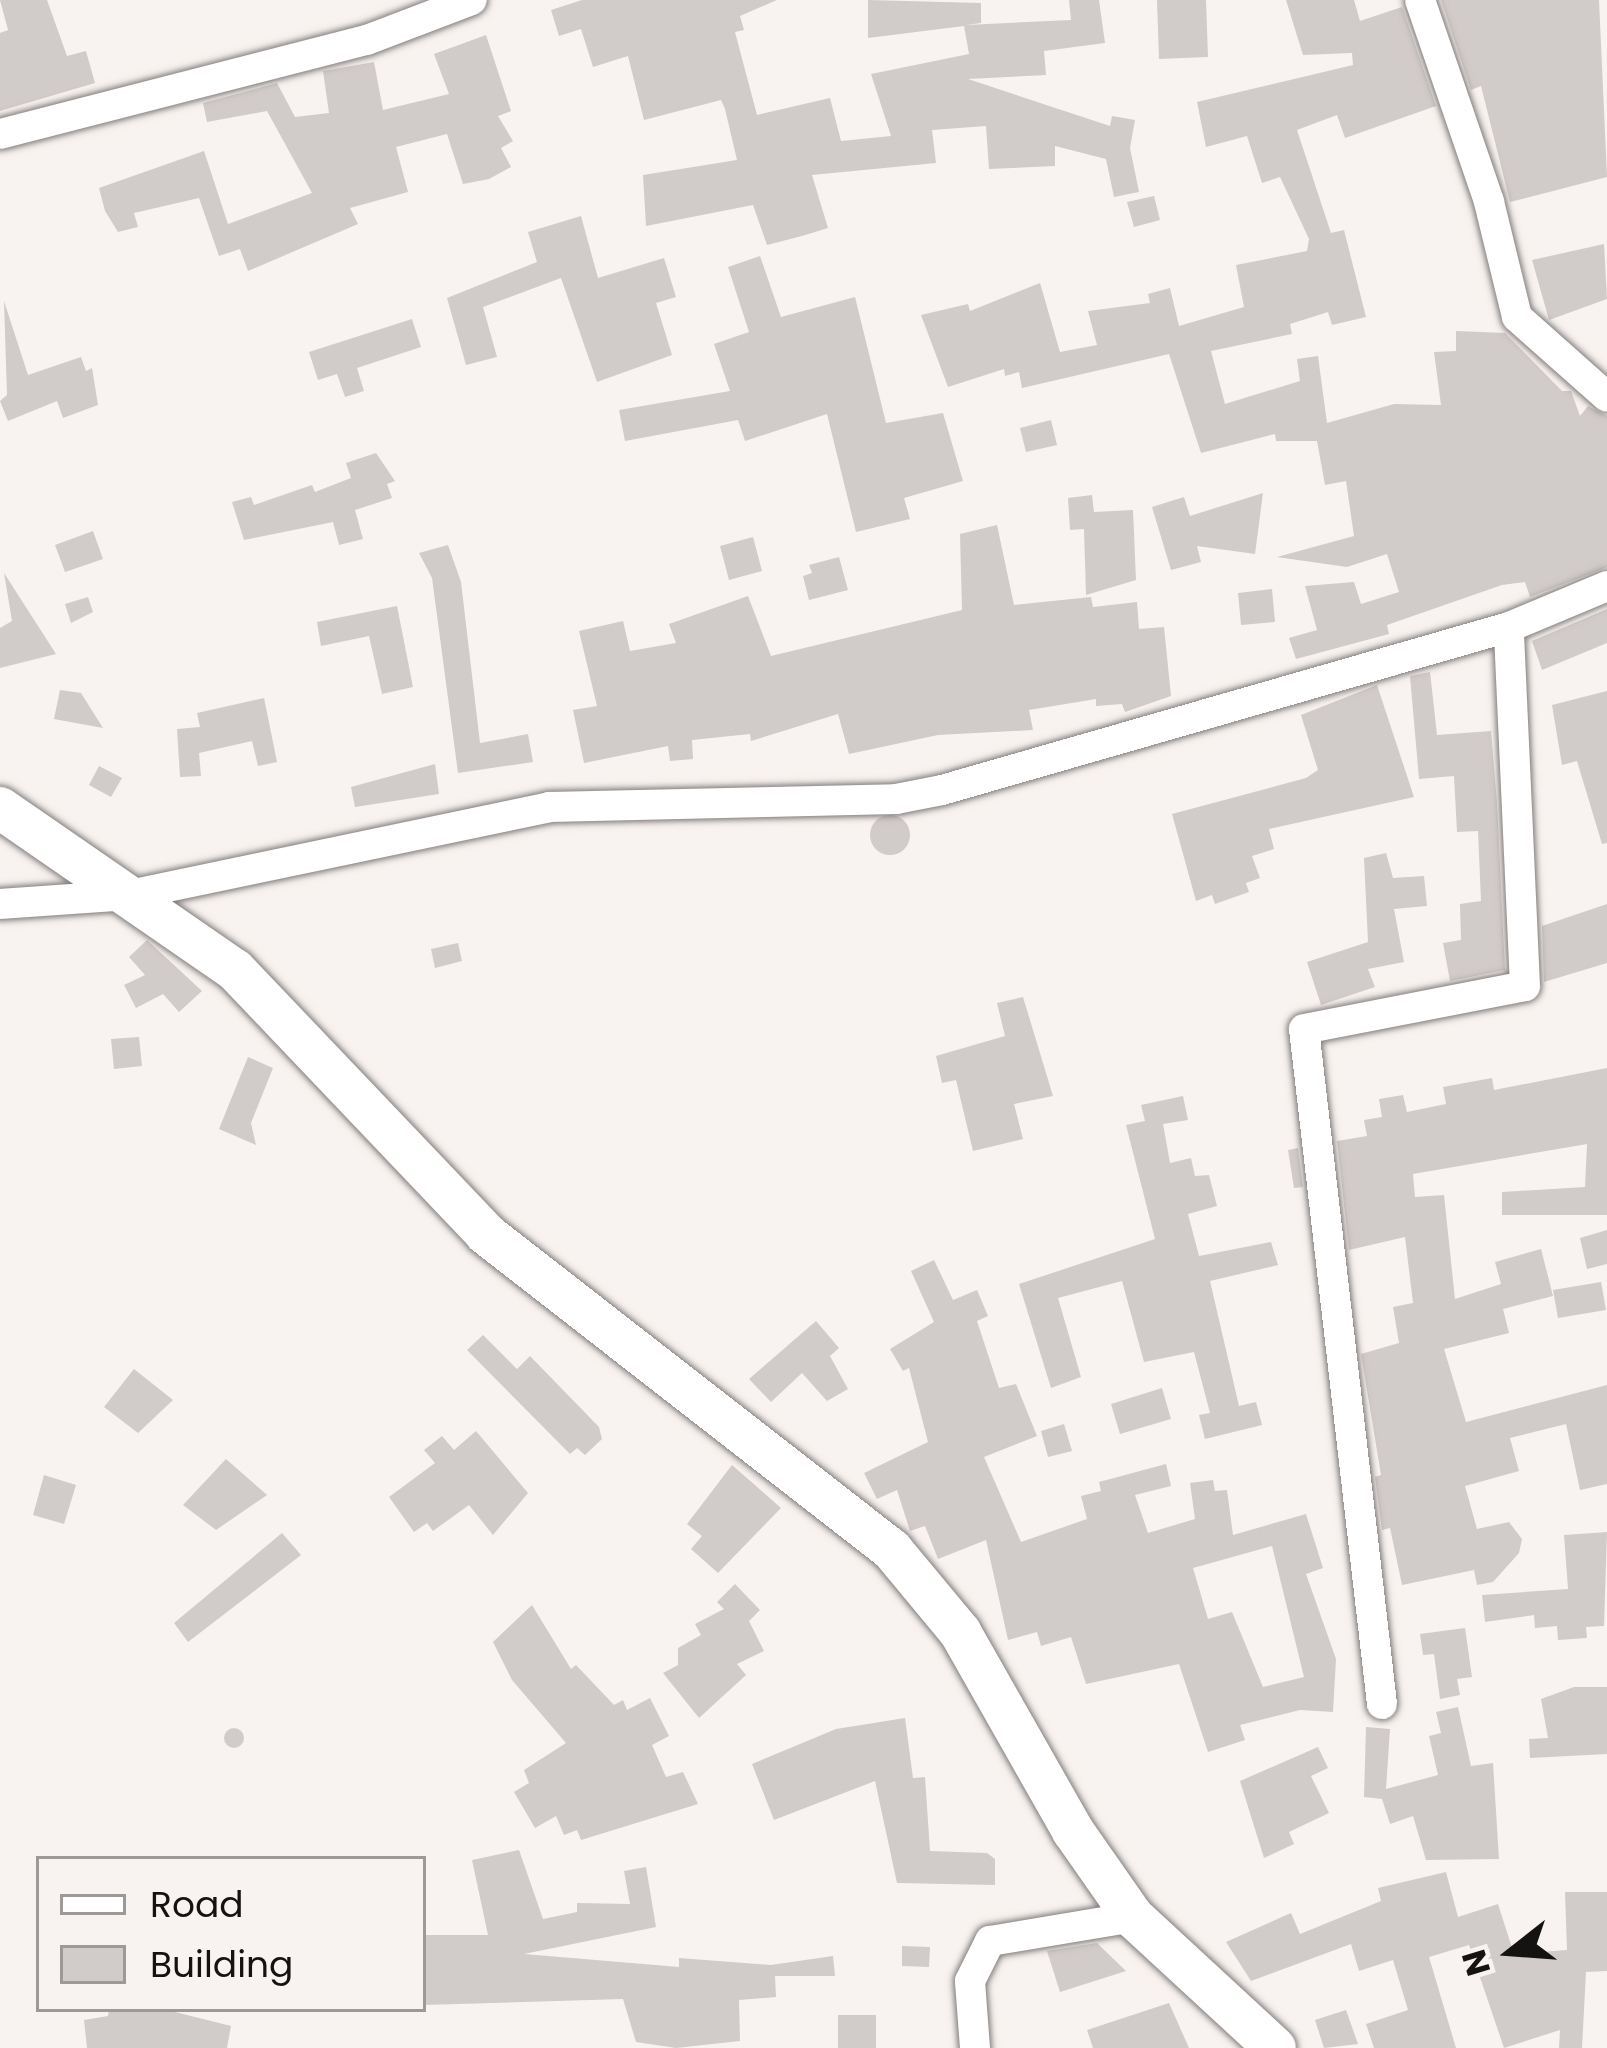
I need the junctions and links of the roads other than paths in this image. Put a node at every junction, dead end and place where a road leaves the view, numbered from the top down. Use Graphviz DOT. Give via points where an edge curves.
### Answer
graph roads {
  1 [pos="472,0"];
  2 [pos="1420,0"];
  3 [pos="0,134"];
  4 [pos="1607,397"];
  5 [pos="1607,586"];
  6 [pos="1509,627"];
  7 [pos="0,808"];
  8 [pos="129,895"];
  9 [pos="0,904"];
  10 [pos="1382,1704"];
  11 [pos="1133,1917"];
  12 [pos="976,2048"];
  13 [pos="1275,2048"];
  1 -- 3 [label="street" via="367,40"];
  2 -- 4 [label="street" via="1489,202 1517,316"];
  5 -- 6 [label="street"];
  6 -- 8 [label="street" via="941,790 477,816"];
  6 -- 10 [label="street" via="1525,986 1304,1029"];
  7 -- 8 [label="street"];
  8 -- 9 [label="street"];
  8 -- 11 [label="street" via="235,970 486,1234 892,1550 960,1632 1017,1720 1072,1831"];
  11 -- 12 [label="street" via="990,1941 970,1981"];
  11 -- 13 [label="street"];
}
